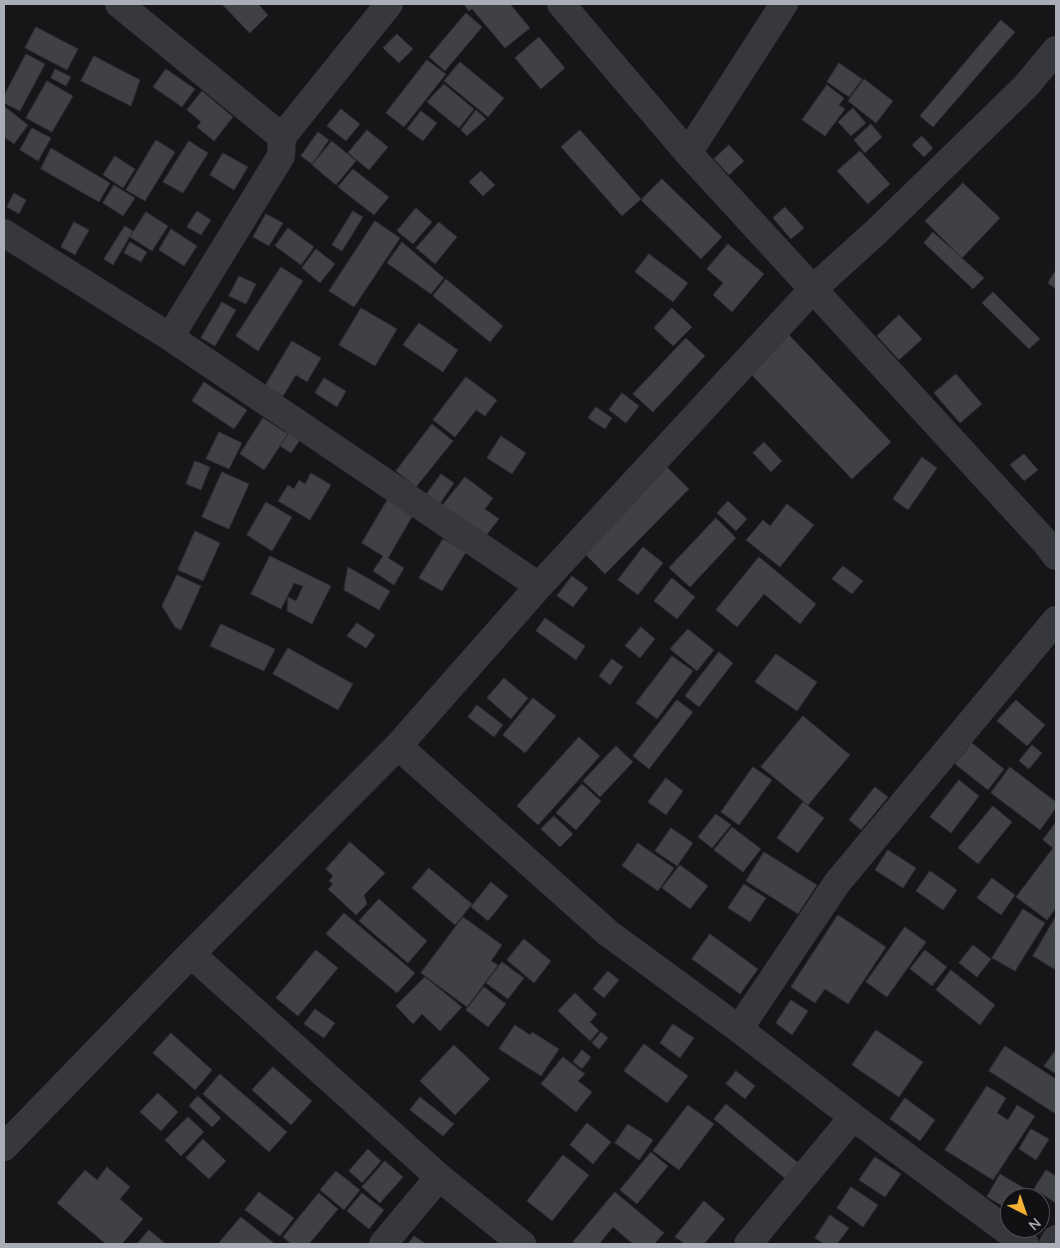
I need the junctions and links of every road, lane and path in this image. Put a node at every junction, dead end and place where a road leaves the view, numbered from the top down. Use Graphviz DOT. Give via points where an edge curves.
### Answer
graph roads {
  1 [pos="119,4"];
  2 [pos="389,4"];
  3 [pos="561,4"];
  4 [pos="784,4"];
  5 [pos="1056,50"];
  6 [pos="282,136"];
  7 [pos="688,153"];
  8 [pos="4,232"];
  9 [pos="814,288"];
  10 [pos="170,337"];
  11 [pos="1053,544"];
  12 [pos="538,586"];
  13 [pos="1056,620"];
  14 [pos="398,746"];
  15 [pos="190,954"];
  16 [pos="739,1029"];
  17 [pos="853,1117"];
  18 [pos="4,1147"];
  19 [pos="439,1178"];
  20 [pos="1056,1239"];
  21 [pos="383,1244"];
  22 [pos="522,1244"];
  23 [pos="748,1244"];
  24 [pos="1025,1244"];
  25 [pos="1053,1244"];
  1 -- 6 [label="street"];
  2 -- 6 [label="street"];
  3 -- 7 [label="street"];
  4 -- 7 [label="street"];
  5 -- 9 [label="street" via="1019,93"];
  6 -- 10 [label="street" via="280,156"];
  7 -- 9 [label="street"];
  8 -- 10 [label="street"];
  9 -- 11 [label="street"];
  9 -- 12 [label="street"];
  10 -- 12 [label="street"];
  12 -- 14 [label="street"];
  13 -- 16 [label="street" via="837,883"];
  14 -- 15 [label="street"];
  14 -- 16 [label="street" via="608,932"];
  15 -- 18 [label="street"];
  15 -- 19 [label="street"];
  16 -- 17 [label="street"];
  17 -- 23 [label="street"];
  17 -- 24 [label="street"];
  19 -- 21 [label="street"];
  19 -- 22 [label="street"];
  20 -- 25 [label="street"];
}
